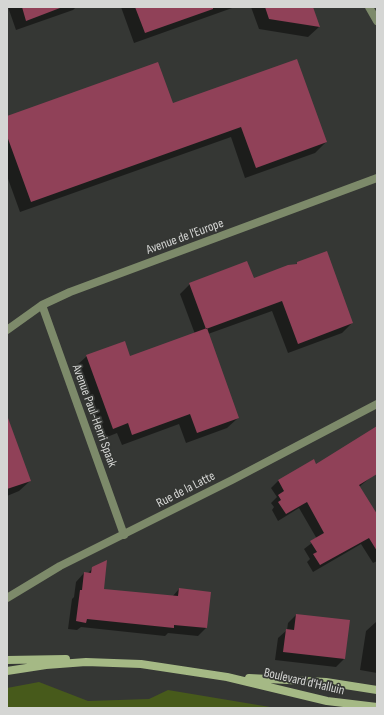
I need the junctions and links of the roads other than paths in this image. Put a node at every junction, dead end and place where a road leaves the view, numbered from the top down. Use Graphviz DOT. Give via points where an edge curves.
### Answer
graph roads {
  1 [pos="369,7"];
  2 [pos="377,22"];
  3 [pos="377,178"];
  4 [pos="42,305"];
  5 [pos="7,330"];
  6 [pos="377,404"];
  7 [pos="124,535"];
  8 [pos="7,598"];
  9 [pos="7,660"];
  10 [pos="96,662"];
  11 [pos="7,671"];
  12 [pos="227,677"];
  13 [pos="377,690"];
  14 [pos="377,707"];
  1 -- 2 [label="street"];
  3 -- 4 [label="street, Avenue de l'Europe" via="70,292"];
  4 -- 5 [label="street, Avenue de l'Europe"];
  4 -- 7 [label="street, Avenue Paul-Henri Spaak"];
  6 -- 7 [label="street, Rue de la Latte"];
  7 -- 8 [label="street, Rue de la Latte" via="60,566"];
  9 -- 10 [label="main road, Boulevard d'Halluin" via="58,658"];
  10 -- 11 [label="main road, Boulevard d'Halluin" via="46,665"];
  10 -- 12 [label="main road, Boulevard d'Halluin" via="153,666"];
  12 -- 13 [label="main road, Boulevard d'Halluin" via="326,682"];
  12 -- 14 [label="main road, Boulevard d'Halluin" via="327,701"];
}
